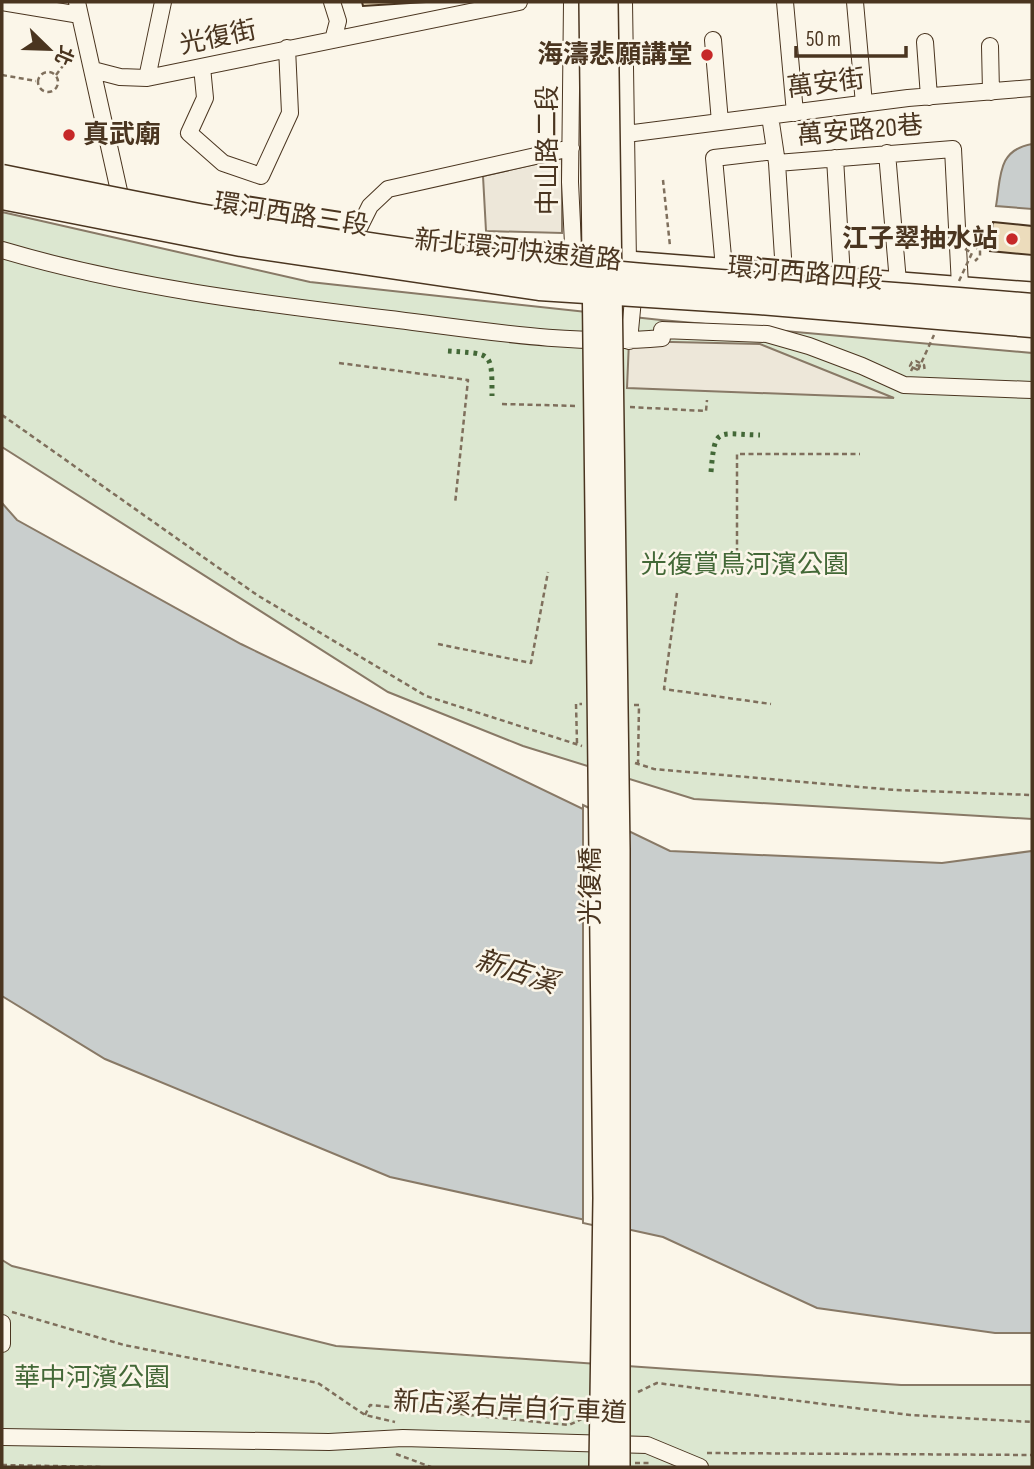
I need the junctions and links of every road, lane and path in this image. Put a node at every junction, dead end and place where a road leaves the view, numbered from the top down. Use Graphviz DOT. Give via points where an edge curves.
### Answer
graph roads {
  1 [pos="2,2"];
  2 [pos="163,2"];
  3 [pos="332,2"];
  4 [pos="454,2"];
  5 [pos="519,2"];
  6 [pos="572,2"];
  7 [pos="590,2"];
  8 [pos="607,2"];
  9 [pos="624,2"];
  10 [pos="785,2"];
  11 [pos="855,2"];
  12 [pos="481,6"];
  13 [pos="78,8"];
  14 [pos="436,19"];
  15 [pos="333,40"];
  16 [pos="713,40"];
  17 [pos="925,42"];
  18 [pos="989,46"];
  19 [pos="287,48"];
  20 [pos="92,66"];
  21 [pos="202,68"];
  22 [pos="2,75"];
  23 [pos="56,75"];
  24 [pos="147,78"];
  25 [pos="37,81"];
  26 [pos="1032,88"];
  27 [pos="991,92"];
  28 [pos="929,97"];
  29 [pos="864,104"];
  30 [pos="794,113"];
  31 [pos="770,116"];
  32 [pos="720,122"];
  33 [pos="626,134"];
  34 [pos="571,148"];
  35 [pos="887,153"];
  36 [pos="776,157"];
  37 [pos="835,158"];
  38 [pos="2,167"];
  39 [pos="2,177"];
  40 [pos="663,180"];
  41 [pos="2,189"];
  42 [pos="119,191"];
  43 [pos="2,197"];
  44 [pos="357,232"];
  45 [pos="2,250"];
  46 [pos="965,250"];
  47 [pos="972,253"];
  48 [pos="574,256"];
  49 [pos="628,262"];
  50 [pos="672,265"];
  51 [pos="724,268"];
  52 [pos="784,273"];
  53 [pos="842,277"];
  54 [pos="898,282"];
  55 [pos="573,285"];
  56 [pos="960,286"];
  57 [pos="634,289"];
  58 [pos="1032,293"];
  59 [pos="603,305"];
  60 [pos="1032,306"];
  61 [pos="1032,324"];
  62 [pos="629,341"];
  63 [pos="339,363"];
  64 [pos="917,364"];
  65 [pos="922,366"];
  66 [pos="918,370"];
  67 [pos="923,376"];
  68 [pos="1032,390"];
  69 [pos="707,400"];
  70 [pos="502,404"];
  71 [pos="585,406"];
  72 [pos="623,407"];
  73 [pos="2,415"];
  74 [pos="859,454"];
  75 [pos="455,504"];
  76 [pos="737,570"];
  77 [pos="548,572"];
  78 [pos="677,593"];
  79 [pos="438,644"];
  80 [pos="771,704"];
  81 [pos="589,748"];
  82 [pos="626,760"];
  83 [pos="1032,794"];
  84 [pos="2,1309"];
  85 [pos="2,1323"];
  86 [pos="2,1344"];
  87 [pos="632,1395"];
  88 [pos="594,1413"];
  89 [pos="365,1415"];
  90 [pos="395,1422"];
  91 [pos="1032,1422"];
  92 [pos="557,1430"];
  93 [pos="570,1430"];
  94 [pos="2,1437"];
  95 [pos="1032,1455"];
  96 [pos="700,1459"];
  97 [pos="2,1465"];
  98 [pos="104,1467"];
  99 [pos="600,1467"];
  100 [pos="619,1467"];
  1 -- 13 [label="street"];
  2 -- 24 [label="street"];
  3 -- 15 [label="street" via="338,21"];
  4 -- 14 [label="street"];
  5 -- 12 [label="street, 光復街"];
  6 -- 34 [label="street, 中山路二段"];
  7 -- 59 [label="main road, bridge"];
  8 -- 59 [label="main road, bridge"];
  9 -- 33 [label="street"];
  10 -- 30 [label="street"];
  11 -- 29 [label="street"];
  12 -- 14 [label="street, 光復街"];
  13 -- 20 [label="street"];
  14 -- 15 [label="street, 光復街"];
  15 -- 19 [label="street, 光復街"];
  16 -- 32 [label="street"];
  17 -- 28 [label="street"];
  18 -- 27 [label="street"];
  19 -- 21 [label="street, 光復街"];
  19 -- 21 [label="street" via="290,113 261,176 223,163 189,133 205,98"];
  20 -- 23 [label="path" via="65,63"];
  20 -- 24 [label="street, 光復街" via="120,77"];
  20 -- 42 [label="street"];
  21 -- 24 [label="street, 光復街"];
  22 -- 25 [label="path"];
  23 -- 25 [label="path" via="47,71"];
  23 -- 25 [label="path" via="58,85 51,92 41,90"];
  26 -- 27 [label="street, 萬安街"];
  27 -- 28 [label="street, 萬安街"];
  28 -- 29 [label="street, 萬安街"];
  29 -- 30 [label="street, 萬安街"];
  30 -- 31 [label="street, 萬安街"];
  31 -- 32 [label="street, 萬安街"];
  31 -- 36 [label="street, 萬安路20巷"];
  32 -- 33 [label="street, 萬安街"];
  33 -- 49 [label="street"];
  34 -- 44 [label="street" via="388,189 370,206"];
  34 -- 48 [label="street, 中山路二段"];
  35 -- 37 [label="street, 萬安路20巷"];
  35 -- 54 [label="street"];
  35 -- 56 [label="street, 萬安路20巷" via="953,149"];
  36 -- 37 [label="street, 萬安路20巷"];
  36 -- 51 [label="street" via="715,158"];
  36 -- 52 [label="street"];
  37 -- 53 [label="street"];
  38 -- 42 [label="main road, 環河西路三段"];
  39 -- 60 [label="highway, 新北環河快速道路, bridge" via="197,216 417,252 667,278"];
  40 -- 50 [label="path"];
  41 -- 55 [label="main road, 環河西路三段" via="163,223"];
  42 -- 44 [label="main road, 環河西路三段"];
  43 -- 61 [label="highway, 新北環河快速道路, bridge" via="241,244 539,288"];
  44 -- 48 [label="main road, 環河西路三段"];
  45 -- 62 [label="street" via="232,300 527,336"];
  46 -- 47 [label="path, bridge"];
  48 -- 49 [label="main road, 環河西路四段"];
  48 -- 55 [label="street, 中山路二段"];
  49 -- 50 [label="main road, 環河西路四段"];
  49 -- 57 [label="street"];
  50 -- 51 [label="main road, 環河西路四段"];
  51 -- 52 [label="main road, 環河西路四段"];
  52 -- 53 [label="main road, 環河西路四段"];
  53 -- 54 [label="main road, 環河西路四段"];
  54 -- 56 [label="main road, 環河西路四段"];
  55 -- 57 [label="street, 環河西路四段"];
  56 -- 58 [label="main road, 環河西路四段"];
  57 -- 61 [label="main road, 環河西路四段"];
  57 -- 62 [label="street"];
  59 -- 99 [label="main road, 光復橋, bridge"];
  59 -- 100 [label="main road, 光復橋, bridge" via="620,849"];
  62 -- 68 [label="street" via="662,338 662,330 767,334 904,385"];
  63 -- 75 [label="path" via="468,380"];
  64 -- 65 [label="path"];
  66 -- 67 [label="path" via="910,366 912,362 924,365"];
  69 -- 72 [label="path" via="706,411"];
  70 -- 71 [label="path"];
  73 -- 81 [label="path" via="257,595 426,696"];
  74 -- 76 [label="path" via="737,454"];
  77 -- 79 [label="path" via="531,663"];
  78 -- 80 [label="path" via="664,689"];
  82 -- 83 [label="path" via="654,769 895,790"];
  84 -- 89 [label="path, 新店溪右岸自行車道" via="124,1345 318,1383"];
  85 -- 86 [label="street"];
  87 -- 91 [label="path" via="657,1383 910,1415"];
  88 -- 89 [label="path" via="569,1425 370,1405"];
  89 -- 90 [label="path, 新店溪右岸自行車道"];
  92 -- 93 [label="path, 新店溪右岸自行車道"];
  94 -- 96 [label="street" via="329,1442 403,1438 647,1445"];
  95 -- 96 [label="path" via="727,1454"];
  97 -- 98 [label="path"];
}
